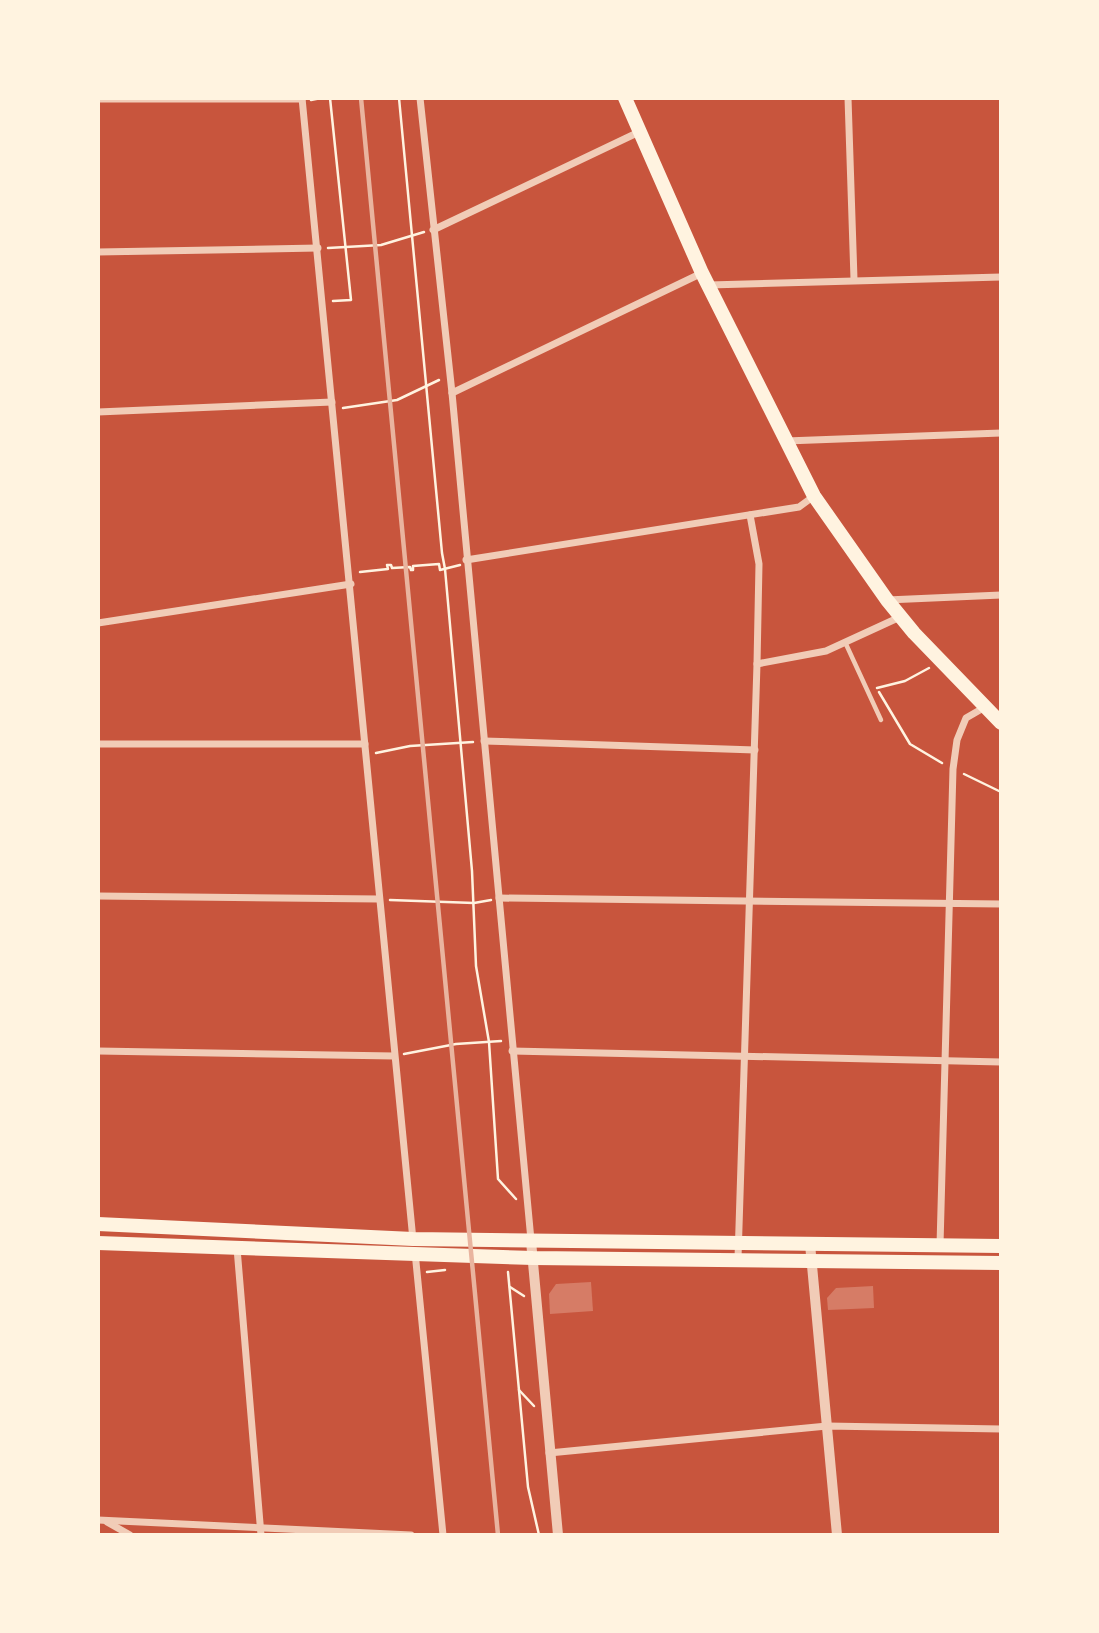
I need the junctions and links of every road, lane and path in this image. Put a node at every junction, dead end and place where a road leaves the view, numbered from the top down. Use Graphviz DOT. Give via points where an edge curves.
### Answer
graph roads {
  1 [pos="302,98"];
  2 [pos="330,98"];
  3 [pos="399,98"];
  4 [pos="420,98"];
  5 [pos="625,98"];
  6 [pos="848,98"];
  7 [pos="98,99"];
  8 [pos="640,131"];
  9 [pos="433,230"];
  10 [pos="412,236"];
  11 [pos="345,247"];
  12 [pos="318,248"];
  13 [pos="98,252"];
  14 [pos="1001,276"];
  15 [pos="705,279"];
  16 [pos="853,279"];
  17 [pos="323,302"];
  18 [pos="450,375"];
  19 [pos="428,386"];
  20 [pos="452,393"];
  21 [pos="332,406"];
  22 [pos="98,412"];
  23 [pos="1001,433"];
  24 [pos="786,441"];
  25 [pos="814,496"];
  26 [pos="750,515"];
  27 [pos="466,560"];
  28 [pos="445,569"];
  29 [pos="349,574"];
  30 [pos="351,584"];
  31 [pos="1001,595"];
  32 [pos="887,600"];
  33 [pos="901,616"];
  34 [pos="98,623"];
  35 [pos="845,642"];
  36 [pos="941,661"];
  37 [pos="757,664"];
  38 [pos="985,707"];
  39 [pos="881,720"];
  40 [pos="1001,723"];
  41 [pos="484,741"];
  42 [pos="459,743"];
  43 [pos="98,744"];
  44 [pos="365,744"];
  45 [pos="755,750"];
  46 [pos="366,755"];
  47 [pos="953,769"];
  48 [pos="1001,792"];
  49 [pos="98,896"];
  50 [pos="499,898"];
  51 [pos="379,900"];
  52 [pos="748,901"];
  53 [pos="474,903"];
  54 [pos="949,903"];
  55 [pos="1001,904"];
  56 [pos="511,1041"];
  57 [pos="489,1042"];
  58 [pos="98,1051"];
  59 [pos="512,1051"];
  60 [pos="394,1056"];
  61 [pos="744,1056"];
  62 [pos="944,1061"];
  63 [pos="1001,1062"];
  64 [pos="511,1192"];
  65 [pos="98,1224"];
  66 [pos="531,1241"];
  67 [pos="738,1242"];
  68 [pos="98,1243"];
  69 [pos="810,1244"];
  70 [pos="940,1245"];
  71 [pos="1001,1246"];
  72 [pos="414,1247"];
  73 [pos="237,1248"];
  74 [pos="533,1258"];
  75 [pos="738,1258"];
  76 [pos="810,1260"];
  77 [pos="1001,1263"];
  78 [pos="452,1269"];
  79 [pos="508,1270"];
  80 [pos="417,1274"];
  81 [pos="510,1287"];
  82 [pos="536,1295"];
  83 [pos="519,1390"];
  84 [pos="545,1405"];
  85 [pos="827,1426"];
  86 [pos="1001,1429"];
  87 [pos="549,1453"];
  88 [pos="100,1519"];
  89 [pos="261,1531"];
  90 [pos="130,1535"];
  91 [pos="411,1535"];
  92 [pos="443,1535"];
  93 [pos="539,1535"];
  94 [pos="558,1535"];
  95 [pos="837,1535"];
  1 -- 7 [label="street"];
  1 -- 12 [label="street"];
  2 -- 11 [label="path"];
  3 -- 10 [label="path"];
  4 -- 9 [label="street"];
  5 -- 8 [label="main road"];
  6 -- 16 [label="street"];
  8 -- 9 [label="street"];
  8 -- 15 [label="main road"];
  9 -- 10 [label="path"];
  9 -- 18 [label="street"];
  10 -- 11 [label="path" via="381,245"];
  10 -- 19 [label="path"];
  11 -- 12 [label="path"];
  11 -- 17 [label="path" via="351,300"];
  12 -- 13 [label="street"];
  12 -- 17 [label="street"];
  14 -- 16 [label="street"];
  15 -- 16 [label="street"];
  15 -- 20 [label="street"];
  15 -- 24 [label="main road"];
  17 -- 21 [label="street"];
  18 -- 19 [label="path"];
  18 -- 20 [label="street"];
  19 -- 21 [label="path" via="397,400"];
  19 -- 28 [label="path"];
  20 -- 27 [label="street"];
  21 -- 22 [label="street"];
  21 -- 29 [label="street"];
  23 -- 24 [label="street"];
  24 -- 25 [label="main road"];
  25 -- 26 [label="street" via="799,507"];
  25 -- 32 [label="main road"];
  26 -- 27 [label="street"];
  26 -- 37 [label="street" via="759,564"];
  27 -- 28 [label="path"];
  27 -- 41 [label="street"];
  28 -- 29 [label="path" via="440,570 439,565 413,566 411,570 387,565 388,569"];
  28 -- 42 [label="path"];
  29 -- 30 [label="street"];
  30 -- 34 [label="street"];
  30 -- 44 [label="street"];
  31 -- 32 [label="street"];
  32 -- 33 [label="main road"];
  33 -- 35 [label="street"];
  33 -- 36 [label="main road"];
  35 -- 37 [label="street" via="806,656"];
  35 -- 39 [label="lane"];
  36 -- 38 [label="main road"];
  36 -- 47 [label="path" via="905,681 877,688 910,744"];
  37 -- 45 [label="street"];
  38 -- 40 [label="main road"];
  38 -- 47 [label="street" via="966,719"];
  41 -- 42 [label="path"];
  41 -- 45 [label="street"];
  41 -- 50 [label="street"];
  42 -- 46 [label="path"];
  42 -- 53 [label="path"];
  43 -- 44 [label="street"];
  44 -- 46 [label="street"];
  45 -- 52 [label="street"];
  46 -- 51 [label="street"];
  47 -- 48 [label="path"];
  47 -- 54 [label="street"];
  49 -- 51 [label="street"];
  50 -- 52 [label="street"];
  50 -- 53 [label="path"];
  50 -- 56 [label="street"];
  51 -- 53 [label="path"];
  51 -- 60 [label="street"];
  52 -- 54 [label="street"];
  52 -- 61 [label="street"];
  53 -- 57 [label="path" via="476,967"];
  54 -- 55 [label="street"];
  54 -- 62 [label="street"];
  56 -- 57 [label="path"];
  56 -- 59 [label="street"];
  57 -- 60 [label="path"];
  57 -- 64 [label="path" via="498,1179"];
  58 -- 60 [label="street"];
  59 -- 61 [label="street"];
  59 -- 66 [label="street"];
  60 -- 72 [label="street"];
  61 -- 62 [label="street"];
  61 -- 67 [label="street"];
  62 -- 63 [label="street"];
  62 -- 70 [label="street"];
  65 -- 72 [label="main road"];
  66 -- 67 [label="main road"];
  66 -- 72 [label="main road"];
  66 -- 74 [label="street"];
  67 -- 69 [label="main road"];
  67 -- 75 [label="street"];
  68 -- 73 [label="main road"];
  69 -- 70 [label="main road"];
  69 -- 76 [label="street"];
  70 -- 71 [label="main road"];
  72 -- 73 [label="main road"];
  72 -- 74 [label="main road"];
  72 -- 80 [label="street"];
  73 -- 89 [label="street"];
  74 -- 75 [label="main road"];
  74 -- 82 [label="street"];
  75 -- 76 [label="main road"];
  76 -- 77 [label="main road"];
  76 -- 85 [label="street"];
  78 -- 80 [label="path"];
  79 -- 81 [label="path"];
  80 -- 92 [label="street"];
  81 -- 82 [label="path" via="523,1296"];
  81 -- 83 [label="path"];
  82 -- 84 [label="street"];
  83 -- 84 [label="path" via="533,1406"];
  83 -- 93 [label="path" via="528,1487"];
  84 -- 87 [label="street"];
  85 -- 86 [label="street"];
  85 -- 87 [label="street"];
  85 -- 95 [label="street"];
  87 -- 94 [label="street"];
  88 -- 89 [label="street"];
  88 -- 90 [label="street"];
  89 -- 91 [label="street"];
}
